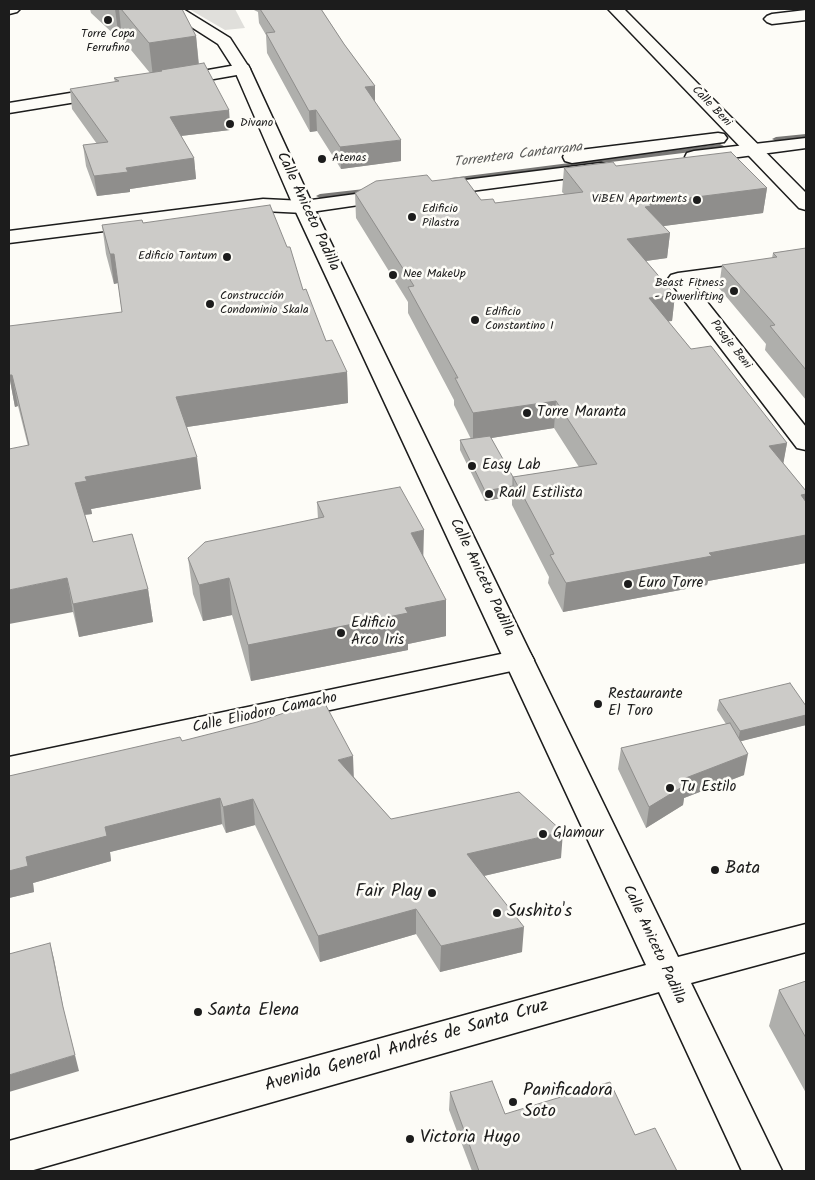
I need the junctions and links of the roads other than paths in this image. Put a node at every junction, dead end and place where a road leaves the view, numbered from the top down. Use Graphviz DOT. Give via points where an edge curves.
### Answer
graph roads {
  1 [pos="173,9"];
  2 [pos="616,9"];
  3 [pos="806,15"];
  4 [pos="772,19"];
  5 [pos="242,70"];
  6 [pos="154,84"];
  7 [pos="125,89"];
  8 [pos="9,108"];
  9 [pos="806,127"];
  10 [pos="739,135"];
  11 [pos="806,143"];
  12 [pos="753,150"];
  13 [pos="423,176"];
  14 [pos="403,178"];
  15 [pos="300,199"];
  16 [pos="806,204"];
  17 [pos="9,238"];
  18 [pos="806,262"];
  19 [pos="806,443"];
  20 [pos="520,660"];
  21 [pos="9,768"];
  22 [pos="806,938"];
  23 [pos="668,974"];
  24 [pos="9,1159"];
  25 [pos="762,1171"];
  1 -- 5 [label="main road, Calle Aniceto Padilla" via="224,41"];
  2 -- 10 [label="main road, Calle Beni"];
  3 -- 4 [label="main road"];
  5 -- 6 [label="main road"];
  5 -- 15 [label="main road, Calle Aniceto Padilla"];
  7 -- 8 [label="main road"];
  9 -- 10 [label="main road"];
  10 -- 12 [label="main road, Calle Beni"];
  10 -- 13 [label="main road"];
  11 -- 12 [label="main road"];
  12 -- 15 [label="main road"];
  12 -- 16 [label="main road, Calle Beni"];
  14 -- 15 [label="main road"];
  15 -- 17 [label="main road"];
  15 -- 20 [label="main road, Calle Aniceto Padilla"];
  18 -- 19 [label="main road, Pasaje Beni" via="678,279"];
  20 -- 21 [label="main road, Calle Eliodoro Camacho"];
  20 -- 23 [label="main road, Calle Aniceto Padilla"];
  22 -- 23 [label="main road, Avenida General Andrés de Santa Cruz"];
  23 -- 24 [label="main road, Avenida General Andrés de Santa Cruz"];
  23 -- 25 [label="main road, Calle Aniceto Padilla"];
}
